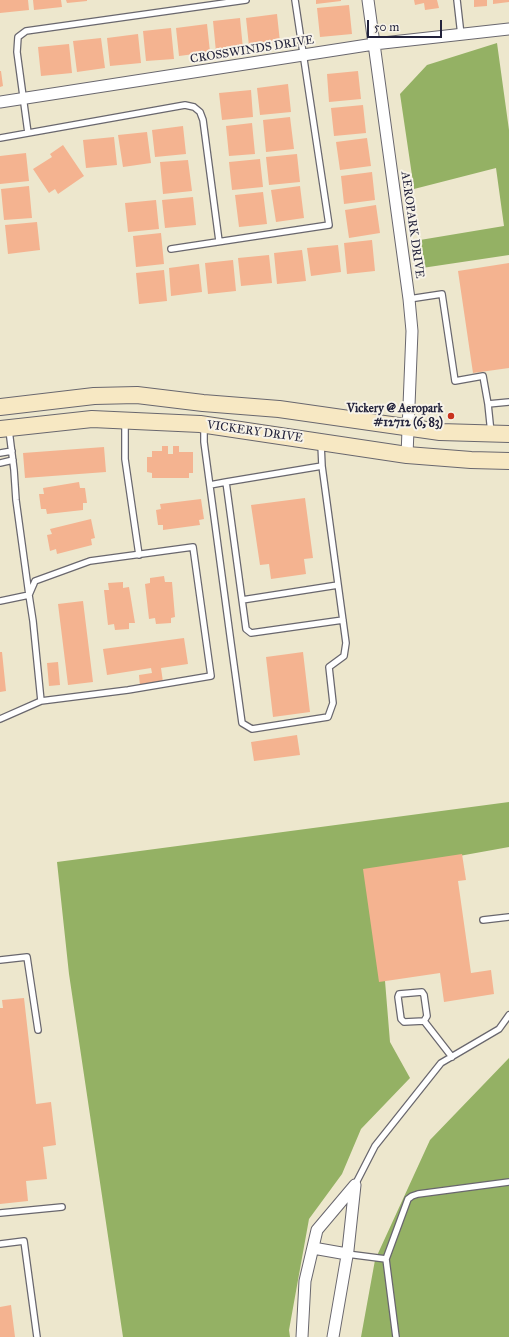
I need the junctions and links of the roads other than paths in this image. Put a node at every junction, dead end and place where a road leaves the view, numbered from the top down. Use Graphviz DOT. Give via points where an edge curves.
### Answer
graph roads {
  1 [pos="246,0"];
  2 [pos="295,0"];
  3 [pos="368,0"];
  4 [pos="457,0"];
  5 [pos="509,29"];
  6 [pos="461,35"];
  7 [pos="374,44"];
  8 [pos="304,55"];
  9 [pos="24,98"];
  10 [pos="0,102"];
  11 [pos="28,133"];
  12 [pos="0,138"];
  13 [pos="219,242"];
  14 [pos="171,249"];
  15 [pos="409,299"];
  16 [pos="509,402"];
  17 [pos="203,403"];
  18 [pos="488,404"];
  19 [pos="0,407"];
  20 [pos="124,420"];
  21 [pos="202,425"];
  22 [pos="5,428"];
  23 [pos="409,428"];
  24 [pos="491,433"];
  25 [pos="509,434"];
  26 [pos="321,442"];
  27 [pos="12,451"];
  28 [pos="0,453"];
  29 [pos="407,455"];
  30 [pos="13,460"];
  31 [pos="509,461"];
  32 [pos="0,463"];
  33 [pos="322,466"];
  34 [pos="226,482"];
  35 [pos="210,485"];
  36 [pos="139,555"];
  37 [pos="338,585"];
  38 [pos="29,596"];
  39 [pos="242,600"];
  40 [pos="0,601"];
  41 [pos="343,620"];
  42 [pos="41,702"];
  43 [pos="0,719"];
  44 [pos="509,917"];
  45 [pos="482,920"];
  46 [pos="0,960"];
  47 [pos="509,1015"];
  48 [pos="424,1021"];
  49 [pos="38,1030"];
  50 [pos="452,1057"];
  51 [pos="509,1182"];
  52 [pos="355,1185"];
  53 [pos="62,1207"];
  54 [pos="0,1213"];
  55 [pos="0,1244"];
  56 [pos="313,1248"];
  57 [pos="347,1254"];
  58 [pos="386,1259"];
  59 [pos="37,1337"];
  60 [pos="302,1337"];
  61 [pos="333,1337"];
  62 [pos="396,1337"];
  1 -- 9 [label="lane" via="26,31 18,37 17,52"];
  2 -- 8 [label="lane"];
  3 -- 7 [label="street, AEROPARK DRIVE"];
  4 -- 6 [label="lane"];
  5 -- 6 [label="street, CROSSWINDS DRIVE"];
  6 -- 7 [label="street, CROSSWINDS DRIVE"];
  7 -- 8 [label="street, CROSSWINDS DRIVE"];
  7 -- 15 [label="street, AEROPARK DRIVE"];
  8 -- 9 [label="street, CROSSWINDS DRIVE"];
  8 -- 13 [label="lane" via="329,225"];
  9 -- 10 [label="street, CROSSWINDS DRIVE"];
  9 -- 11 [label="lane"];
  11 -- 12 [label="lane"];
  11 -- 13 [label="lane" via="185,106 194,107 200,112 203,120"];
  13 -- 14 [label="lane"];
  15 -- 18 [label="lane" via="442,294 455,381 483,376"];
  15 -- 23 [label="street, AEROPARK DRIVE" via="412,331"];
  16 -- 18 [label="lane"];
  17 -- 19 [label="main road, VICKERY DRIVE" via="137,396 94,396"];
  17 -- 21 [label="main road"];
  17 -- 23 [label="main road, VICKERY DRIVE" via="279,409"];
  18 -- 24 [label="lane"];
  20 -- 21 [label="main road, VICKERY DRIVE"];
  20 -- 22 [label="main road, VICKERY DRIVE" via="92,419"];
  20 -- 36 [label="lane" via="125,459"];
  21 -- 26 [label="main road, VICKERY DRIVE"];
  21 -- 35 [label="lane"];
  22 -- 27 [label="lane"];
  23 -- 24 [label="main road, VICKERY DRIVE" via="440,432"];
  23 -- 29 [label="street, AEROPARK DRIVE"];
  24 -- 25 [label="main road, VICKERY DRIVE"];
  26 -- 29 [label="main road, VICKERY DRIVE"];
  26 -- 33 [label="lane"];
  27 -- 28 [label="lane"];
  27 -- 30 [label="lane"];
  29 -- 31 [label="main road, VICKERY DRIVE"];
  30 -- 32 [label="lane"];
  30 -- 38 [label="lane"];
  33 -- 34 [label="lane"];
  33 -- 37 [label="lane"];
  34 -- 35 [label="lane"];
  34 -- 39 [label="lane"];
  35 -- 41 [label="lane" via="242,723 252,728 328,717 333,703 329,667 344,656 346,643"];
  36 -- 38 [label="lane" via="90,561 35,581"];
  36 -- 42 [label="lane" via="193,547 211,676"];
  37 -- 39 [label="lane"];
  37 -- 41 [label="lane"];
  38 -- 40 [label="lane"];
  38 -- 42 [label="lane"];
  39 -- 41 [label="lane" via="246,629 251,633"];
  42 -- 43 [label="lane"];
  44 -- 45 [label="lane"];
  46 -- 49 [label="lane" via="27,957"];
  47 -- 50 [label="lane" via="499,1029"];
  48 -- 48 [label="lane" via="404,1022 401,1019 399,994 422,992 427,1016"];
  48 -- 50 [label="lane"];
  50 -- 52 [label="lane" via="441,1063 374,1146"];
  51 -- 58 [label="lane" via="412,1196 408,1199"];
  52 -- 56 [label="street" via="317,1230"];
  52 -- 57 [label="street"];
  53 -- 54 [label="lane"];
  55 -- 59 [label="lane" via="24,1241"];
  56 -- 57 [label="street"];
  56 -- 60 [label="street" via="305,1281"];
  57 -- 58 [label="lane"];
  57 -- 61 [label="street"];
  58 -- 62 [label="lane"];
}
